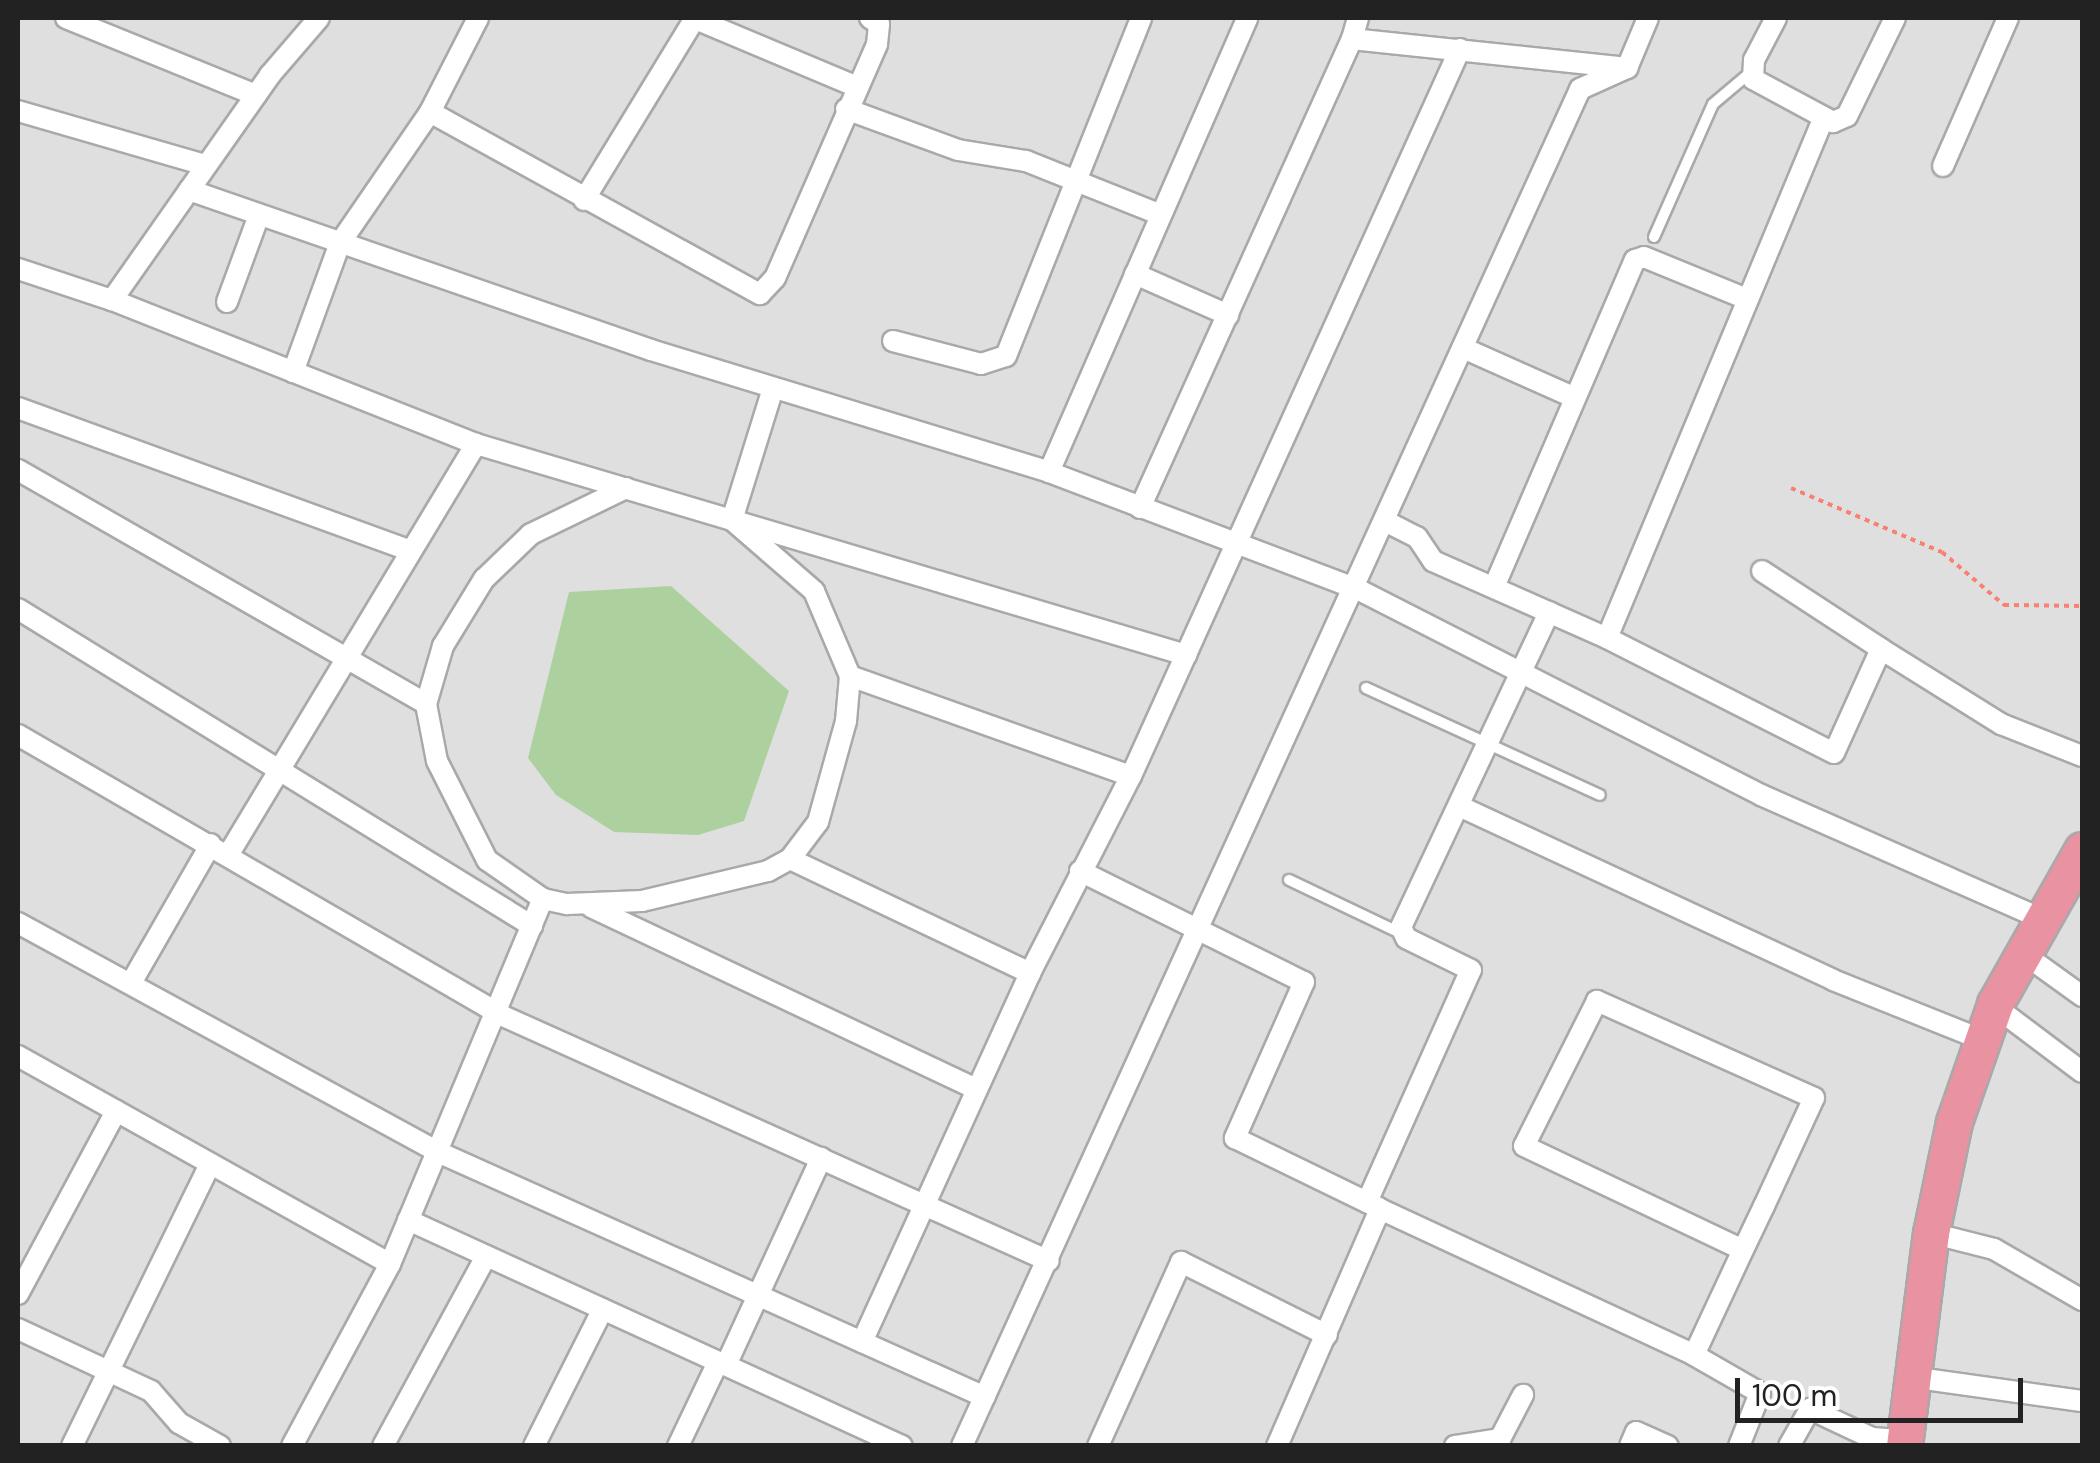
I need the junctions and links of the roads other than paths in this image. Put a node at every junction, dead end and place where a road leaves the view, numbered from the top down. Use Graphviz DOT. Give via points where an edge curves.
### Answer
graph roads {
  1 [pos="66,18"];
  2 [pos="320,18"];
  3 [pos="478,18"];
  4 [pos="694,18"];
  5 [pos="870,18"];
  6 [pos="1247,18"];
  7 [pos="1358,18"];
  8 [pos="1648,18"];
  9 [pos="1776,18"];
  10 [pos="1895,18"];
  11 [pos="2008,18"];
  12 [pos="1135,19"];
  13 [pos="104,26"];
  14 [pos="1352,40"];
  15 [pos="1460,49"];
  16 [pos="1627,68"];
  17 [pos="1752,72"];
  18 [pos="855,86"];
  19 [pos="256,95"];
  20 [pos="846,108"];
  21 [pos="18,112"];
  22 [pos="430,112"];
  23 [pos="1824,118"];
  24 [pos="206,165"];
  25 [pos="1943,166"];
  26 [pos="1077,180"];
  27 [pos="189,190"];
  28 [pos="584,200"];
  29 [pos="258,215"];
  30 [pos="1161,215"];
  31 [pos="1654,237"];
  32 [pos="340,243"];
  33 [pos="18,269"];
  34 [pos="1135,274"];
  35 [pos="1747,299"];
  36 [pos="112,300"];
  37 [pos="227,302"];
  38 [pos="1228,315"];
  39 [pos="892,341"];
  40 [pos="1463,348"];
  41 [pos="293,372"];
  42 [pos="773,388"];
  43 [pos="1573,397"];
  44 [pos="18,408"];
  45 [pos="476,444"];
  46 [pos="18,470"];
  47 [pos="1049,472"];
  48 [pos="626,488"];
  49 [pos="1140,508"];
  50 [pos="732,520"];
  51 [pos="1384,521"];
  52 [pos="1235,546"];
  53 [pos="411,551"];
  54 [pos="1762,570"];
  55 [pos="1494,587"];
  56 [pos="1354,588"];
  57 [pos="18,609"];
  58 [pos="1549,612"];
  59 [pos="1607,638"];
  60 [pos="1880,649"];
  61 [pos="1186,655"];
  62 [pos="347,658"];
  63 [pos="1521,673"];
  64 [pos="850,676"];
  65 [pos="1366,688"];
  66 [pos="426,704"];
  67 [pos="18,734"];
  68 [pos="1489,742"];
  69 [pos="2082,756"];
  70 [pos="282,766"];
  71 [pos="1131,776"];
  72 [pos="1600,795"];
  73 [pos="1459,806"];
  74 [pos="220,849"];
  75 [pos="2082,850"];
  76 [pos="790,859"];
  77 [pos="1080,871"];
  78 [pos="1289,880"];
  79 [pos="2082,891"];
  80 [pos="543,899"];
  81 [pos="590,906"];
  82 [pos="2042,919"];
  83 [pos="18,923"];
  84 [pos="532,926"];
  85 [pos="1201,932"];
  86 [pos="1401,933"];
  87 [pos="2039,965"];
  88 [pos="1030,973"];
  89 [pos="131,983"];
  90 [pos="2082,996"];
  91 [pos="498,1013"];
  92 [pos="2009,1016"];
  93 [pos="1983,1040"];
  94 [pos="18,1056"];
  95 [pos="2082,1072"];
  96 [pos="976,1089"];
  97 [pos="116,1111"];
  98 [pos="438,1152"];
  99 [pos="820,1158"];
  100 [pos="210,1164"];
  101 [pos="924,1204"];
  102 [pos="1373,1205"];
  103 [pos="408,1220"];
  104 [pos="1940,1235"];
  105 [pos="1743,1250"];
  106 [pos="486,1256"];
  107 [pos="1049,1261"];
  108 [pos="390,1264"];
  109 [pos="18,1294"];
  110 [pos="756,1295"];
  111 [pos="2082,1300"];
  112 [pos="603,1309"];
  113 [pos="18,1329"];
  114 [pos="1327,1335"];
  115 [pos="862,1342"];
  116 [pos="1694,1356"];
  117 [pos="722,1363"];
  118 [pos="106,1371"];
  119 [pos="1932,1380"];
  120 [pos="1522,1395"];
  121 [pos="985,1397"];
  122 [pos="2082,1401"];
  123 [pos="1499,1442"];
  124 [pos="1911,1444"];
  125 [pos="72,1446"];
  126 [pos="220,1446"];
  127 [pos="292,1446"];
  128 [pos="383,1446"];
  129 [pos="534,1446"];
  130 [pos="678,1446"];
  131 [pos="902,1446"];
  132 [pos="962,1446"];
  133 [pos="1098,1446"];
  134 [pos="1277,1446"];
  135 [pos="1456,1446"];
  136 [pos="1630,1446"];
  137 [pos="1668,1446"];
  138 [pos="1739,1446"];
  139 [pos="1789,1446"];
  1 -- 13 [label="street"];
  2 -- 19 [label="street"];
  3 -- 22 [label="street"];
  4 -- 18 [label="street"];
  4 -- 28 [label="street"];
  5 -- 18 [label="street" via="879,24 877,44"];
  6 -- 30 [label="street"];
  7 -- 14 [label="street"];
  8 -- 16 [label="street"];
  9 -- 17 [label="street"];
  10 -- 23 [label="street" via="1847,116"];
  11 -- 25 [label="street"];
  12 -- 26 [label="street"];
  13 -- 19 [label="street"];
  14 -- 15 [label="street"];
  14 -- 38 [label="street"];
  15 -- 16 [label="street"];
  15 -- 52 [label="street"];
  16 -- 40 [label="street" via="1580,89"];
  17 -- 23 [label="street" via="1759,86"];
  17 -- 31 [label="lane" via="1714,104"];
  18 -- 20 [label="street"];
  19 -- 24 [label="street"];
  20 -- 26 [label="street" via="958,150 1026,160"];
  20 -- 28 [label="street" via="775,278 760,294"];
  21 -- 24 [label="street"];
  22 -- 28 [label="street"];
  22 -- 32 [label="street"];
  23 -- 35 [label="street"];
  24 -- 27 [label="street"];
  26 -- 30 [label="street"];
  26 -- 39 [label="street" via="1001,361 981,364"];
  27 -- 29 [label="street"];
  27 -- 36 [label="street"];
  29 -- 32 [label="street"];
  29 -- 37 [label="street"];
  30 -- 34 [label="street"];
  32 -- 41 [label="street"];
  32 -- 42 [label="street"];
  33 -- 36 [label="street"];
  34 -- 38 [label="street"];
  34 -- 47 [label="street"];
  35 -- 43 [label="street" via="1640,257"];
  35 -- 59 [label="street"];
  36 -- 41 [label="street"];
  38 -- 49 [label="street"];
  40 -- 43 [label="street"];
  40 -- 51 [label="street"];
  41 -- 45 [label="street"];
  42 -- 47 [label="street"];
  42 -- 50 [label="street"];
  43 -- 55 [label="street"];
  44 -- 53 [label="street"];
  45 -- 48 [label="street"];
  45 -- 53 [label="street"];
  46 -- 62 [label="street"];
  47 -- 49 [label="street"];
  48 -- 50 [label="street"];
  48 -- 66 [label="street" via="531,534 484,579 443,646"];
  49 -- 52 [label="street"];
  50 -- 61 [label="street"];
  50 -- 64 [label="street" via="814,590"];
  51 -- 55 [label="street" via="1417,537 1433,560"];
  51 -- 56 [label="street"];
  52 -- 56 [label="street"];
  52 -- 61 [label="street"];
  53 -- 62 [label="street"];
  54 -- 60 [label="street"];
  55 -- 58 [label="street"];
  56 -- 63 [label="street"];
  56 -- 85 [label="street"];
  57 -- 70 [label="street"];
  58 -- 59 [label="street"];
  58 -- 63 [label="street"];
  59 -- 60 [label="street" via="1834,752"];
  60 -- 69 [label="street" via="2000,724"];
  61 -- 71 [label="street"];
  62 -- 66 [label="street"];
  62 -- 70 [label="street"];
  63 -- 68 [label="street"];
  63 -- 82 [label="street" via="1761,795"];
  64 -- 71 [label="street"];
  64 -- 76 [label="street" via="826,802"];
  65 -- 68 [label="lane"];
  66 -- 80 [label="street" via="437,761 487,860"];
  67 -- 74 [label="street"];
  68 -- 72 [label="lane"];
  68 -- 73 [label="street"];
  70 -- 74 [label="street"];
  70 -- 84 [label="street"];
  71 -- 77 [label="street"];
  73 -- 86 [label="street"];
  73 -- 93 [label="street" via="1815,972"];
  74 -- 89 [label="street"];
  74 -- 91 [label="street"];
  75 -- 82 [label="highway"];
  76 -- 81 [label="street" via="680,893"];
  76 -- 88 [label="street"];
  77 -- 85 [label="street"];
  77 -- 88 [label="street"];
  78 -- 86 [label="lane"];
  79 -- 87 [label="highway"];
  80 -- 81 [label="street"];
  80 -- 84 [label="street"];
  81 -- 96 [label="street"];
  82 -- 93 [label="highway"];
  83 -- 89 [label="street"];
  84 -- 91 [label="street"];
  85 -- 102 [label="street" via="1304,982 1236,1138"];
  85 -- 107 [label="street"];
  86 -- 102 [label="street" via="1471,970"];
  87 -- 90 [label="street"];
  87 -- 92 [label="highway"];
  88 -- 96 [label="street"];
  89 -- 98 [label="street"];
  91 -- 98 [label="street"];
  91 -- 99 [label="street"];
  92 -- 95 [label="street"];
  92 -- 104 [label="highway"];
  93 -- 104 [label="highway" via="1954,1122"];
  94 -- 97 [label="street"];
  96 -- 101 [label="street"];
  97 -- 100 [label="street"];
  97 -- 109 [label="street"];
  98 -- 103 [label="street"];
  98 -- 110 [label="street"];
  99 -- 101 [label="street"];
  99 -- 110 [label="street"];
  100 -- 108 [label="street"];
  100 -- 118 [label="street"];
  101 -- 107 [label="street"];
  101 -- 115 [label="street"];
  102 -- 114 [label="street"];
  102 -- 116 [label="street"];
  103 -- 106 [label="street"];
  103 -- 108 [label="street"];
  104 -- 111 [label="street" via="1994,1249"];
  104 -- 119 [label="highway"];
  104 -- 124 [label="highway"];
  105 -- 105 [label="street" via="1814,1098 1597,1001 1524,1146"];
  105 -- 116 [label="street"];
  106 -- 112 [label="street"];
  106 -- 128 [label="street"];
  107 -- 121 [label="street"];
  108 -- 127 [label="street"];
  110 -- 115 [label="street"];
  110 -- 117 [label="street"];
  112 -- 117 [label="street"];
  112 -- 129 [label="street"];
  113 -- 118 [label="street"];
  114 -- 133 [label="street" via="1181,1262"];
  114 -- 134 [label="street"];
  115 -- 121 [label="street"];
  116 -- 138 [label="street" via="1760,1392"];
  117 -- 130 [label="street"];
  117 -- 131 [label="street"];
  118 -- 125 [label="street"];
  118 -- 126 [label="street" via="151,1391 179,1423"];
  119 -- 122 [label="street"];
  119 -- 124 [label="highway"];
  120 -- 123 [label="street"];
  121 -- 132 [label="street"];
  123 -- 135 [label="street"];
  124 -- 139 [label="street" via="1872,1438 1810,1409"];
  136 -- 137 [label="street" via="1636,1432"];
}
